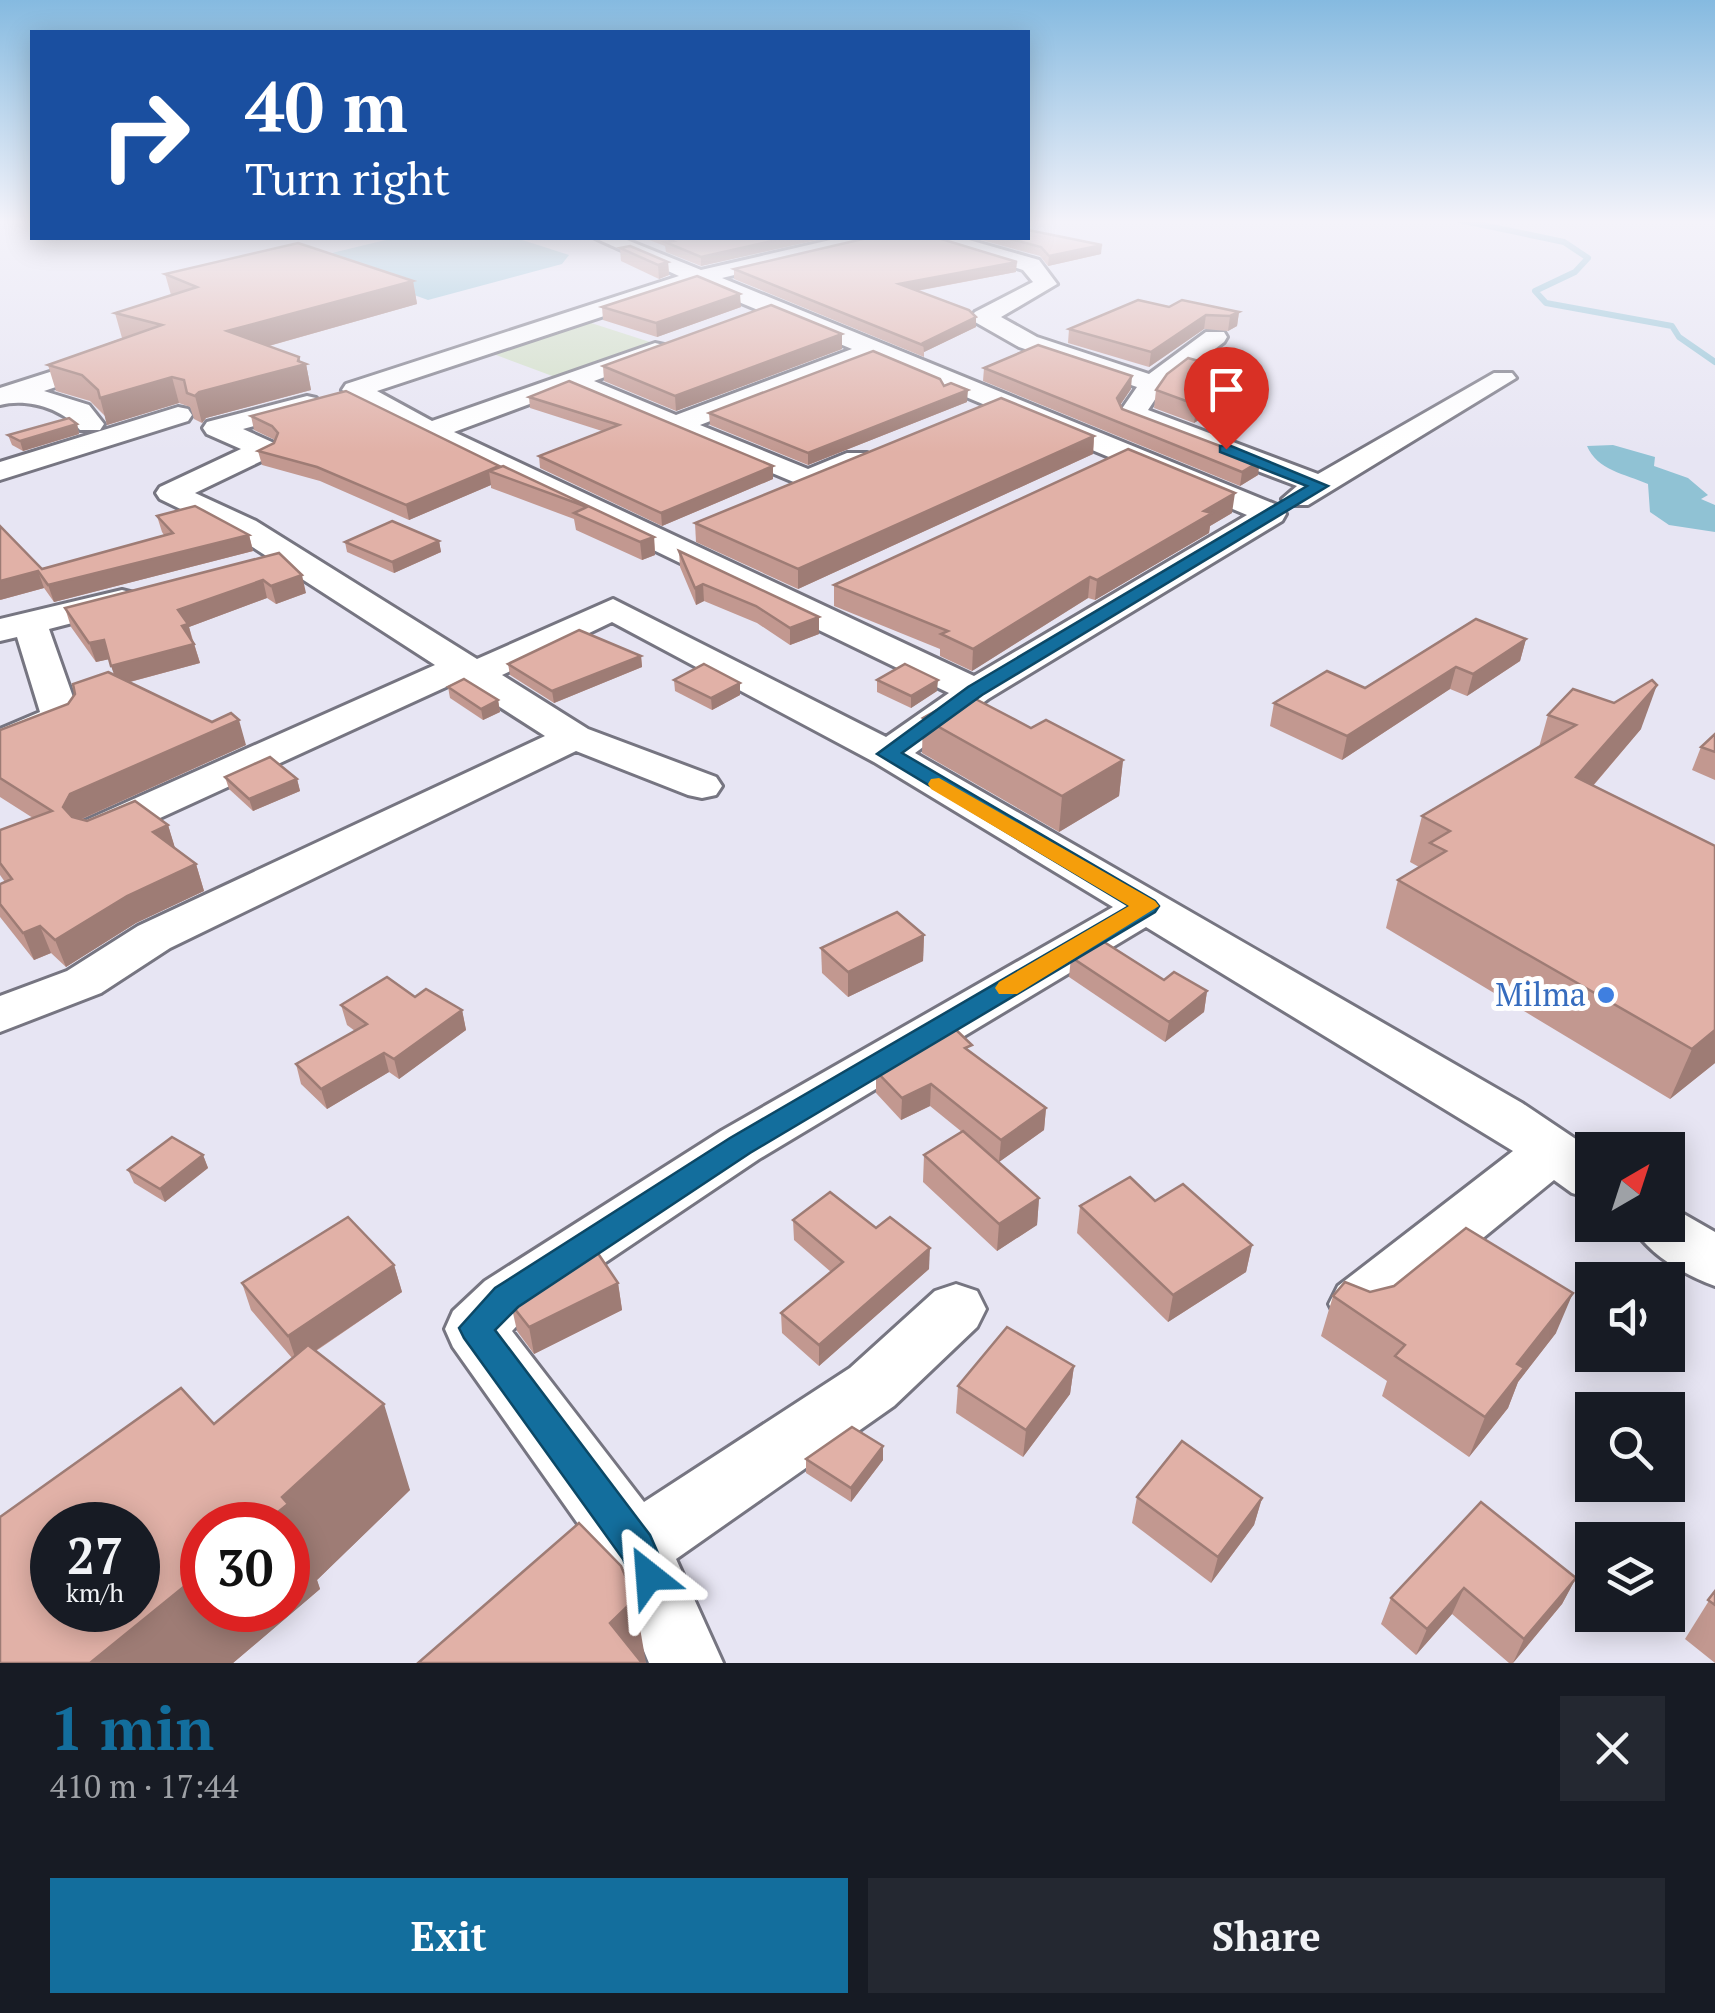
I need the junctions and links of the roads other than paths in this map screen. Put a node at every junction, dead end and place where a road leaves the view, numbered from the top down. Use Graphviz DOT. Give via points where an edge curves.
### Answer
graph roads {
  1 [pos="636,298"];
  2 [pos="748,298"];
  3 [pos="1020,298"];
  4 [pos="773,307"];
  5 [pos="736,320"];
  6 [pos="1215,337"];
  7 [pos="681,340"];
  8 [pos="877,348"];
  9 [pos="136,352"];
  10 [pos="1503,378"];
  11 [pos="570,380"];
  12 [pos="1153,384"];
  13 [pos="355,390"];
  14 [pos="9,394"];
  15 [pos="1002,401"];
  16 [pos="146,404"];
  17 [pos="178,415"];
  18 [pos="967,415"];
  19 [pos="90,424"];
  20 [pos="676,425"];
  21 [pos="217,428"];
  22 [pos="430,431"];
  23 [pos="879,450"];
  24 [pos="1127,453"];
  25 [pos="1092,470"];
  26 [pos="0,471"];
  27 [pos="808,479"];
  28 [pos="1320,486"];
  29 [pos="772,494"];
  30 [pos="1271,514"];
  31 [pos="699,526"];
  32 [pos="662,542"];
  33 [pos="289,556"];
  34 [pos="252,566"];
  35 [pos="161,590"];
  36 [pos="833,590"];
  37 [pos="798,606"];
  38 [pos="15,627"];
  39 [pos="467,671"];
  40 [pos="975,691"];
  41 [pos="574,737"];
  42 [pos="0,744"];
  43 [pos="888,754"];
  44 [pos="702,786"];
  45 [pos="97,831"];
  46 [pos="1146,906"];
  47 [pos="0,1015"];
  48 [pos="1572,1164"];
  49 [pos="1685,1241"];
  50 [pos="1715,1262"];
  51 [pos="1359,1304"];
  52 [pos="956,1308"];
  53 [pos="636,1547"];
  54 [pos="686,1663"];
  1 -- 13 [label="street"];
  2 -- 4 [label="street"];
  3 -- 12 [label="street" via="984,317 1028,342"];
  4 -- 5 [label="street"];
  4 -- 8 [label="street"];
  6 -- 12 [label="street"];
  7 -- 11 [label="street"];
  8 -- 15 [label="street"];
  8 -- 20 [label="street"];
  9 -- 14 [label="street"];
  10 -- 28 [label="street"];
  11 -- 20 [label="street"];
  11 -- 22 [label="street"];
  12 -- 28 [label="street" via="1132,412"];
  13 -- 21 [label="street"];
  13 -- 22 [label="street"];
  14 -- 19 [label="street" via="79,411"];
  15 -- 18 [label="street"];
  15 -- 24 [label="street"];
  16 -- 17 [label="street"];
  17 -- 21 [label="street"];
  17 -- 26 [label="street"];
  20 -- 27 [label="street"];
  21 -- 33 [label="street" via="264,449 171,493"];
  22 -- 32 [label="street"];
  23 -- 27 [label="street"];
  24 -- 25 [label="street"];
  24 -- 30 [label="street"];
  27 -- 29 [label="street"];
  28 -- 30 [label="street"];
  30 -- 40 [label="street"];
  31 -- 32 [label="street"];
  32 -- 37 [label="street"];
  33 -- 34 [label="street"];
  33 -- 39 [label="street"];
  35 -- 38 [label="street"];
  36 -- 37 [label="street"];
  37 -- 40 [label="street"];
  38 -- 42 [label="street" via="61,717"];
  39 -- 41 [label="street"];
  39 -- 43 [label="street" via="614,608"];
  39 -- 45 [label="street"];
  40 -- 43 [label="street"];
  41 -- 44 [label="street"];
  41 -- 47 [label="street" via="154,937 84,982"];
  43 -- 46 [label="street"];
  46 -- 48 [label="street"];
  46 -- 53 [label="street" via="740,1146 506,1298 476,1328"];
  48 -- 51 [label="street"];
  49 -- 50 [label="street"];
  52 -- 53 [label="street" via="872,1387"];
  53 -- 54 [label="street"];
}
